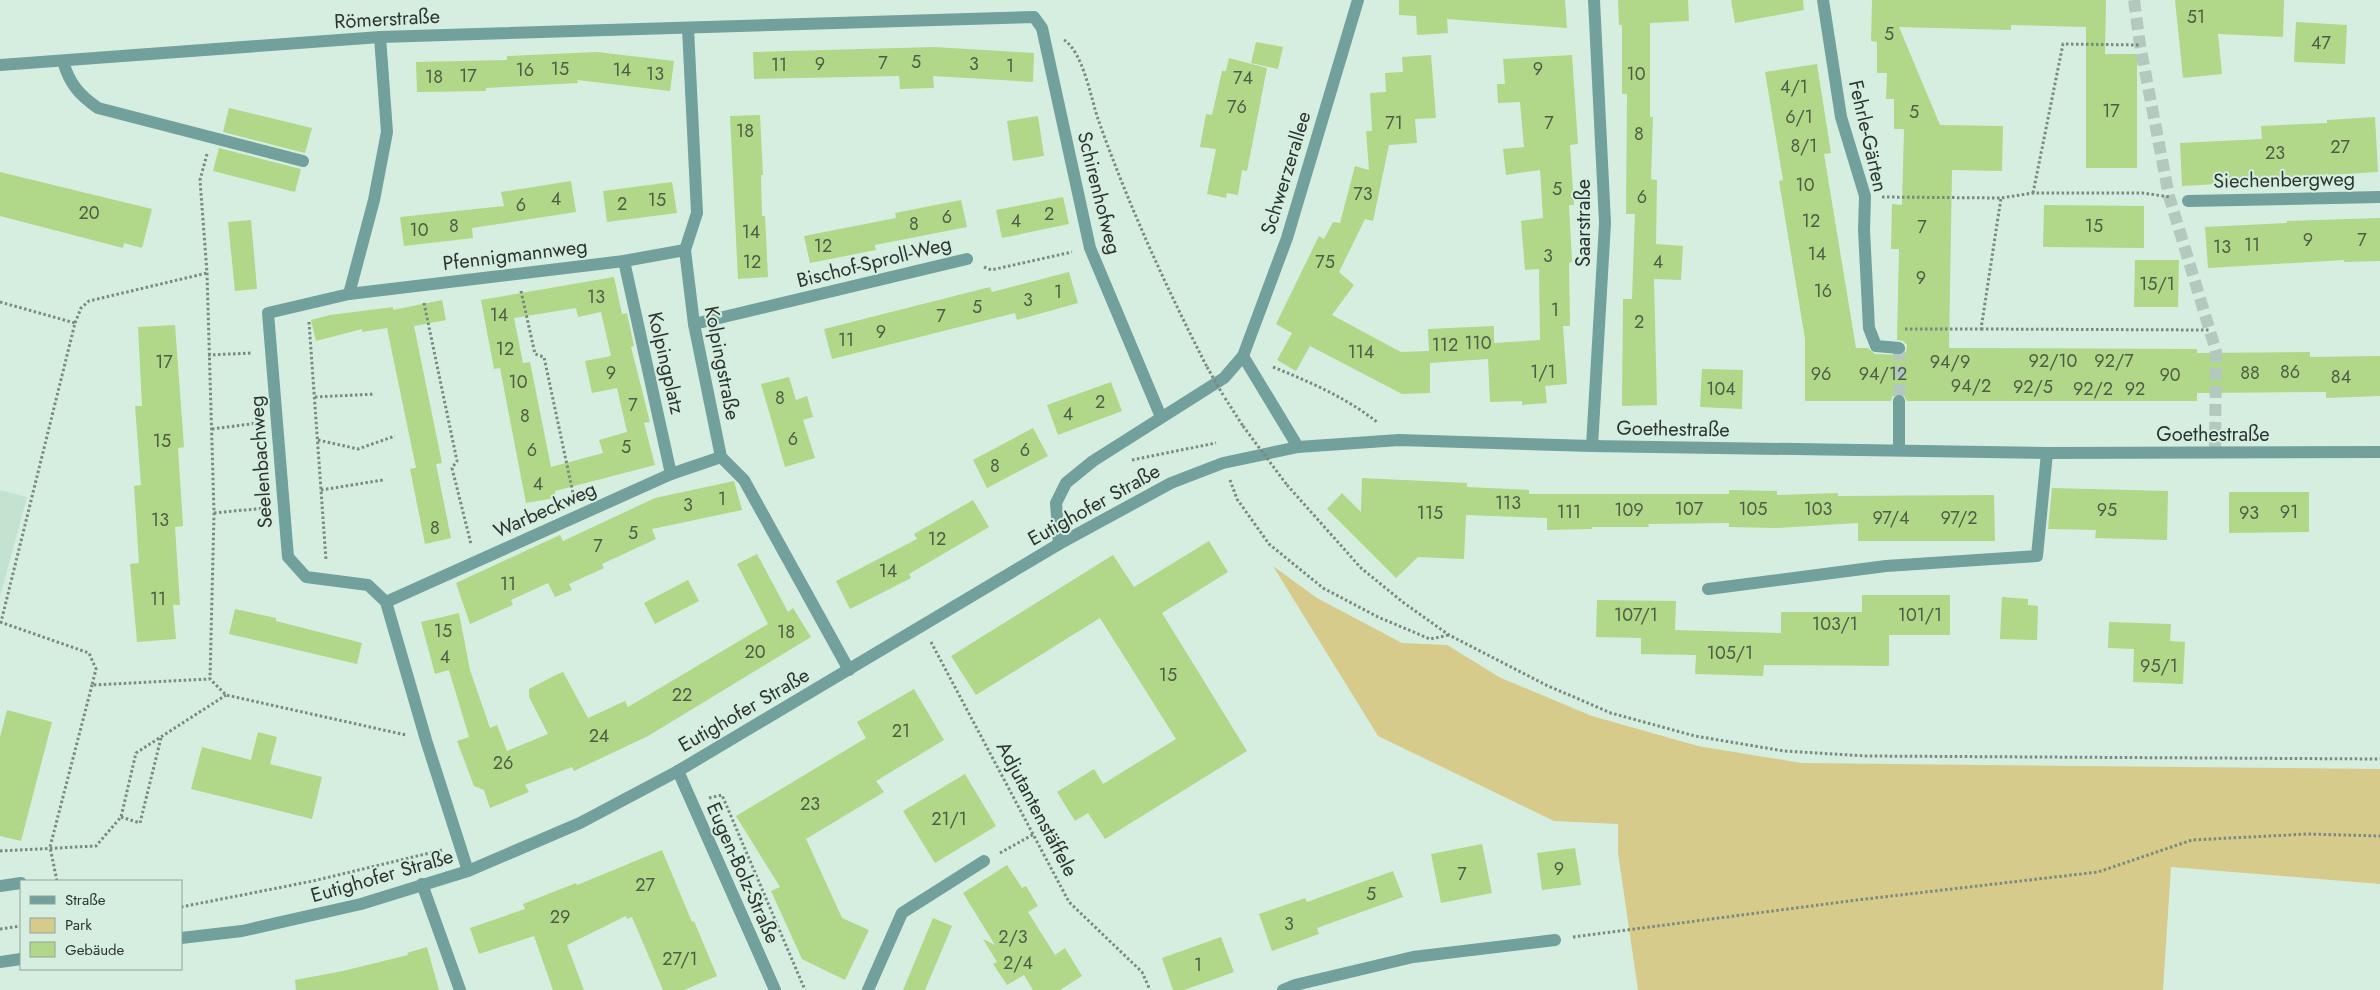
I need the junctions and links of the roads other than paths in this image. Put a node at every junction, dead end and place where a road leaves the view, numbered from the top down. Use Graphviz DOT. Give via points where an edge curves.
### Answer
graph roads {
  1 [pos="1358,0"];
  2 [pos="1594,0"];
  3 [pos="1823,0"];
  4 [pos="688,28"];
  5 [pos="1042,28"];
  6 [pos="380,37"];
  7 [pos="63,61"];
  8 [pos="0,65"];
  9 [pos="303,161"];
  10 [pos="2380,197"];
  11 [pos="2188,201"];
  12 [pos="685,250"];
  13 [pos="967,258"];
  14 [pos="624,261"];
  15 [pos="349,294"];
  16 [pos="694,324"];
  17 [pos="1899,348"];
  18 [pos="1244,356"];
  19 [pos="1899,401"];
  20 [pos="1161,417"];
  21 [pos="1592,446"];
  22 [pos="1298,447"];
  23 [pos="1899,450"];
  24 [pos="2380,452"];
  25 [pos="2047,453"];
  26 [pos="721,457"];
  27 [pos="672,474"];
  28 [pos="1059,544"];
  29 [pos="1708,590"];
  30 [pos="386,602"];
  31 [pos="849,670"];
  32 [pos="678,771"];
  33 [pos="984,861"];
  34 [pos="468,871"];
  35 [pos="20,884"];
  36 [pos="422,884"];
  37 [pos="0,886"];
  38 [pos="182,938"];
  39 [pos="1555,940"];
  40 [pos="20,959"];
  41 [pos="0,962"];
  42 [pos="460,990"];
  43 [pos="775,990"];
  44 [pos="868,990"];
  45 [pos="1282,990"];
  1 -- 18 [label="street, Schwerzerallee" via="1287,238"];
  2 -- 21 [label="street, Saarstraße" via="1604,223"];
  3 -- 17 [label="street, Fehrle-Gärten" via="1841,117 1865,196 1869,328 1876,346"];
  4 -- 5 [label="street, Römerstraße" via="1019,16 1034,17"];
  4 -- 6 [label="street, Römerstraße"];
  4 -- 12 [label="street, Kolpingstraße" via="697,213"];
  5 -- 20 [label="street, Schirenhofweg" via="1090,248"];
  6 -- 7 [label="street, Römerstraße"];
  6 -- 15 [label="street" via="387,132 374,200"];
  7 -- 8 [label="street, Römerstraße"];
  7 -- 9 [label="street" via="67,75 81,96 98,108"];
  10 -- 11 [label="street, Siechenbergweg"];
  12 -- 14 [label="street, Pfennigmannweg"];
  12 -- 16 [label="street, Kolpingstraße"];
  13 -- 16 [label="street, Bischof-Sproll-Weg"];
  14 -- 15 [label="street, Pfennigmannweg"];
  14 -- 27 [label="street, Kolpingplatz"];
  15 -- 30 [label="street, Seelenbachweg" via="268,313 288,557 306,577 368,585"];
  16 -- 26 [label="street, Kolpingstraße"];
  18 -- 20 [label="street, Schwerzerallee" via="1224,378"];
  18 -- 22 [label="street"];
  19 -- 23 [label="street"];
  20 -- 28 [label="street, Schwerzerallee" via="1093,461 1066,483 1056,503"];
  21 -- 22 [label="street, Goethestraße" via="1399,440"];
  21 -- 23 [label="street, Goethestraße"];
  22 -- 28 [label="street, Eutighofer Straße" via="1223,463 1171,483"];
  23 -- 25 [label="street, Goethestraße"];
  24 -- 25 [label="street, Goethestraße"];
  25 -- 29 [label="street" via="2037,556 1886,566"];
  26 -- 27 [label="street, Warbeckweg"];
  26 -- 31 [label="street" via="744,480"];
  27 -- 30 [label="street, Warbeckweg"];
  28 -- 31 [label="street, Eutighofer Straße"];
  30 -- 34 [label="street"];
  31 -- 32 [label="street, Eutighofer Straße"];
  32 -- 34 [label="street, Eutighofer Straße" via="580,823"];
  32 -- 43 [label="street, Eugen-Bolz-Straße"];
  33 -- 44 [label="street" via="902,913"];
  34 -- 36 [label="street, Eutighofer Straße"];
  35 -- 37 [label="street"];
  36 -- 38 [label="street, Eutighofer Straße" via="361,904 242,931"];
  36 -- 42 [label="street"];
  39 -- 45 [label="street" via="1413,957"];
  40 -- 41 [label="street"];
}
